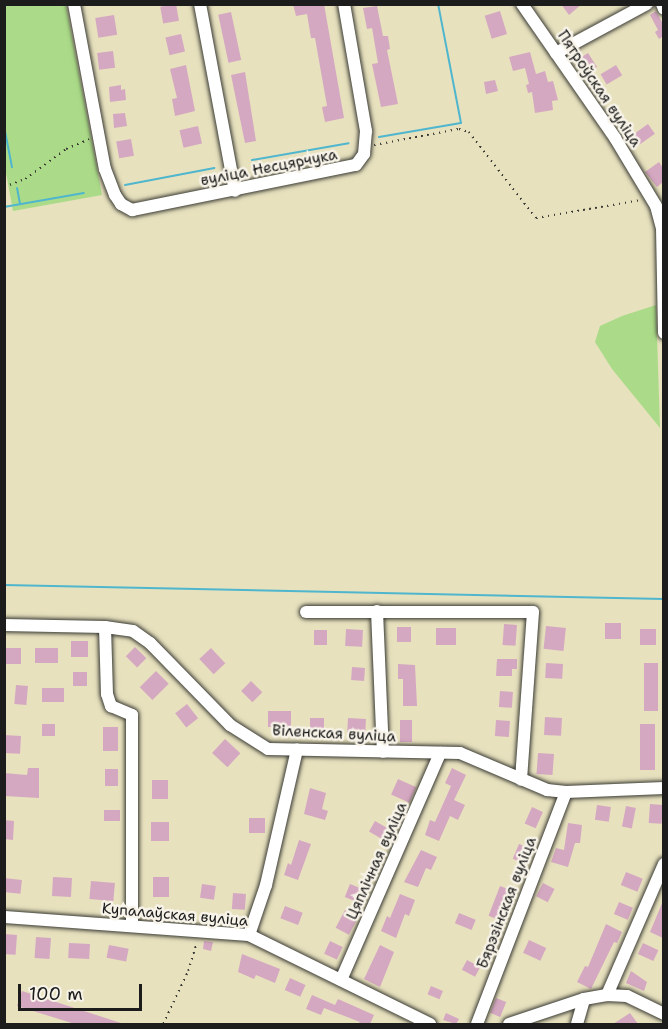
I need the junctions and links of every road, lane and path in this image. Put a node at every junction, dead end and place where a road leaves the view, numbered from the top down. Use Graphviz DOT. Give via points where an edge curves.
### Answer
graph roads {
  1 [pos="74,4"];
  2 [pos="200,4"];
  3 [pos="344,4"];
  4 [pos="522,4"];
  5 [pos="647,4"];
  6 [pos="662,4"];
  7 [pos="663,9"];
  8 [pos="556,53"];
  9 [pos="98,135"];
  10 [pos="365,147"];
  11 [pos="4,187"];
  12 [pos="235,191"];
  13 [pos="651,198"];
  14 [pos="663,333"];
  15 [pos="377,610"];
  16 [pos="306,612"];
  17 [pos="4,625"];
  18 [pos="105,627"];
  19 [pos="297,750"];
  20 [pos="383,752"];
  21 [pos="440,753"];
  22 [pos="521,780"];
  23 [pos="663,788"];
  24 [pos="566,792"];
  25 [pos="663,864"];
  26 [pos="4,917"];
  27 [pos="132,925"];
  28 [pos="201,930"];
  29 [pos="249,934"];
  30 [pos="341,980"];
  31 [pos="607,995"];
  32 [pos="584,999"];
  33 [pos="663,1014"];
  34 [pos="163,1024"];
  35 [pos="430,1024"];
  36 [pos="477,1024"];
  37 [pos="510,1024"];
  38 [pos="578,1024"];
  1 -- 9 [label="street"];
  2 -- 12 [label="street"];
  3 -- 10 [label="street" via="366,130"];
  4 -- 8 [label="street, Пятроўская вуліца"];
  5 -- 8 [label="street"];
  6 -- 7 [label="street"];
  8 -- 13 [label="street, Пятроўская вуліца"];
  9 -- 11 [label="path" via="66,148 25,179"];
  9 -- 12 [label="street, вуліца Несцярчука" via="110,185 121,204 132,210"];
  10 -- 12 [label="street, вуліца Несцярчука" via="356,165"];
  10 -- 13 [label="path" via="459,129 469,132 536,218"];
  13 -- 14 [label="street, Пятроўская вуліца" via="662,228"];
  15 -- 16 [label="street"];
  15 -- 20 [label="street"];
  15 -- 22 [label="street" via="533,612"];
  17 -- 18 [label="street, Віленская вуліца"];
  18 -- 19 [label="street, Віленская вуліца" via="133,631 150,643 230,724 268,749"];
  18 -- 27 [label="street" via="107,694 111,706 132,715"];
  19 -- 20 [label="street, Віленская вуліца"];
  19 -- 29 [label="street" via="266,885"];
  20 -- 21 [label="street, Віленская вуліца"];
  21 -- 22 [label="street, Віленская вуліца" via="460,753"];
  21 -- 30 [label="street, Цяплічная вуліца"];
  22 -- 24 [label="street, Віленская вуліца"];
  23 -- 24 [label="street, Віленская вуліца"];
  24 -- 36 [label="street, Бярэзінская вуліца"];
  25 -- 31 [label="street"];
  26 -- 27 [label="street, Купалаўская вуліца"];
  27 -- 28 [label="street, Купалаўская вуліца"];
  28 -- 29 [label="street, Купалаўская вуліца"];
  28 -- 34 [label="path" via="188,971"];
  29 -- 30 [label="street, Купалаўская вуліца"];
  30 -- 35 [label="street, Купалаўская вуліца"];
  31 -- 32 [label="street"];
  31 -- 33 [label="street" via="627,996"];
  32 -- 37 [label="street"];
  32 -- 38 [label="street"];
}
